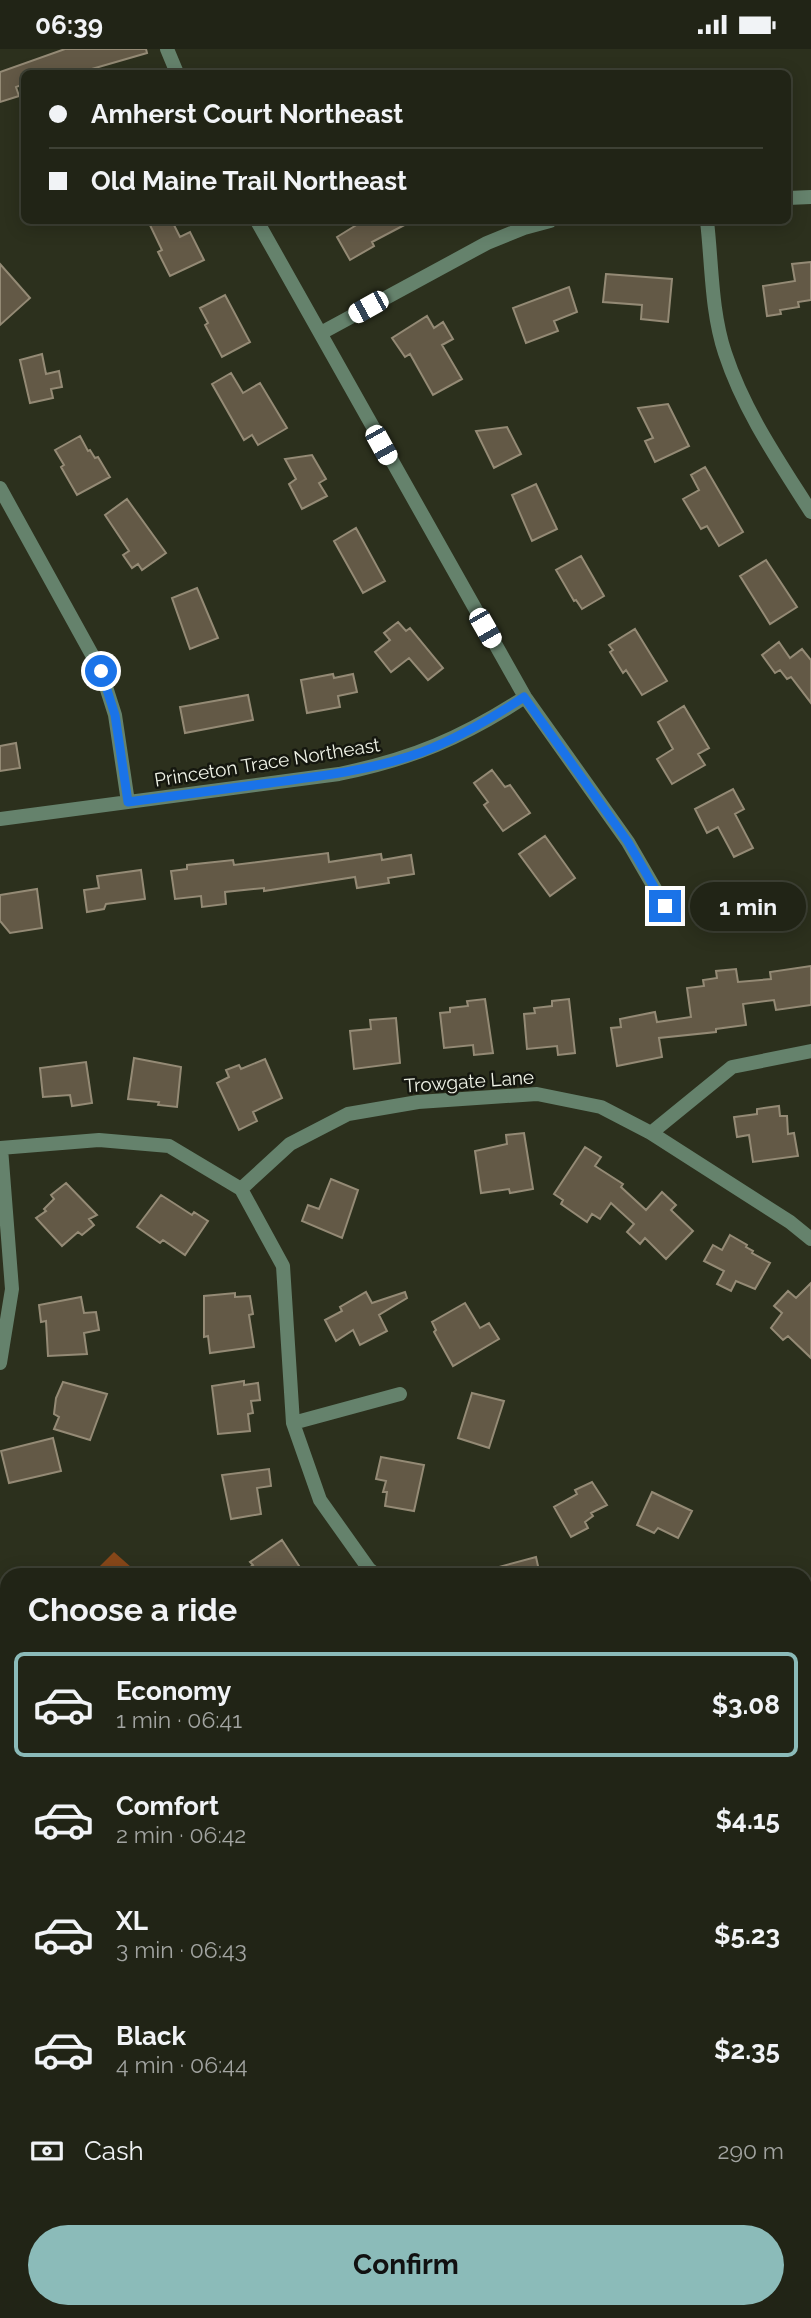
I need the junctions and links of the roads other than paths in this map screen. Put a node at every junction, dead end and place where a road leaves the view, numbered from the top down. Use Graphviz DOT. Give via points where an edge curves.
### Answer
graph roads {
  1 [pos="167,49"];
  2 [pos="176,70"];
  3 [pos="811,197"];
  4 [pos="791,198"];
  5 [pos="259,224"];
  6 [pos="539,224"];
  7 [pos="707,224"];
  8 [pos="321,333"];
  9 [pos="0,488"];
  10 [pos="811,512"];
  11 [pos="524,697"];
  12 [pos="128,802"];
  13 [pos="0,819"];
  14 [pos="665,906"];
  15 [pos="811,1051"];
  16 [pos="651,1133"];
  17 [pos="0,1148"];
  18 [pos="241,1189"];
  19 [pos="811,1239"];
  20 [pos="0,1363"];
  21 [pos="400,1394"];
  22 [pos="293,1423"];
  23 [pos="368,1568"];
  1 -- 2 [label="street"];
  3 -- 4 [label="street"];
  5 -- 8 [label="street"];
  6 -- 8 [label="street" via="487,243"];
  7 -- 10 [label="street" via="724,351 756,425"];
  8 -- 11 [label="street"];
  9 -- 12 [label="street" via="101,671 115,715"];
  11 -- 12 [label="street, Princeton Trace Northeast" via="457,737 382,765"];
  11 -- 14 [label="street" via="628,842"];
  12 -- 13 [label="street, Princeton Trace Northeast"];
  15 -- 16 [label="street" via="732,1067"];
  16 -- 18 [label="street, Trowgate Lane" via="601,1107 537,1094 418,1102 348,1114 290,1144"];
  16 -- 19 [label="street, Trowgate Lane"];
  17 -- 18 [label="street" via="99,1140 169,1146"];
  17 -- 20 [label="street" via="12,1289"];
  18 -- 22 [label="street" via="283,1266"];
  21 -- 22 [label="street"];
  22 -- 23 [label="street" via="320,1500"];
}
